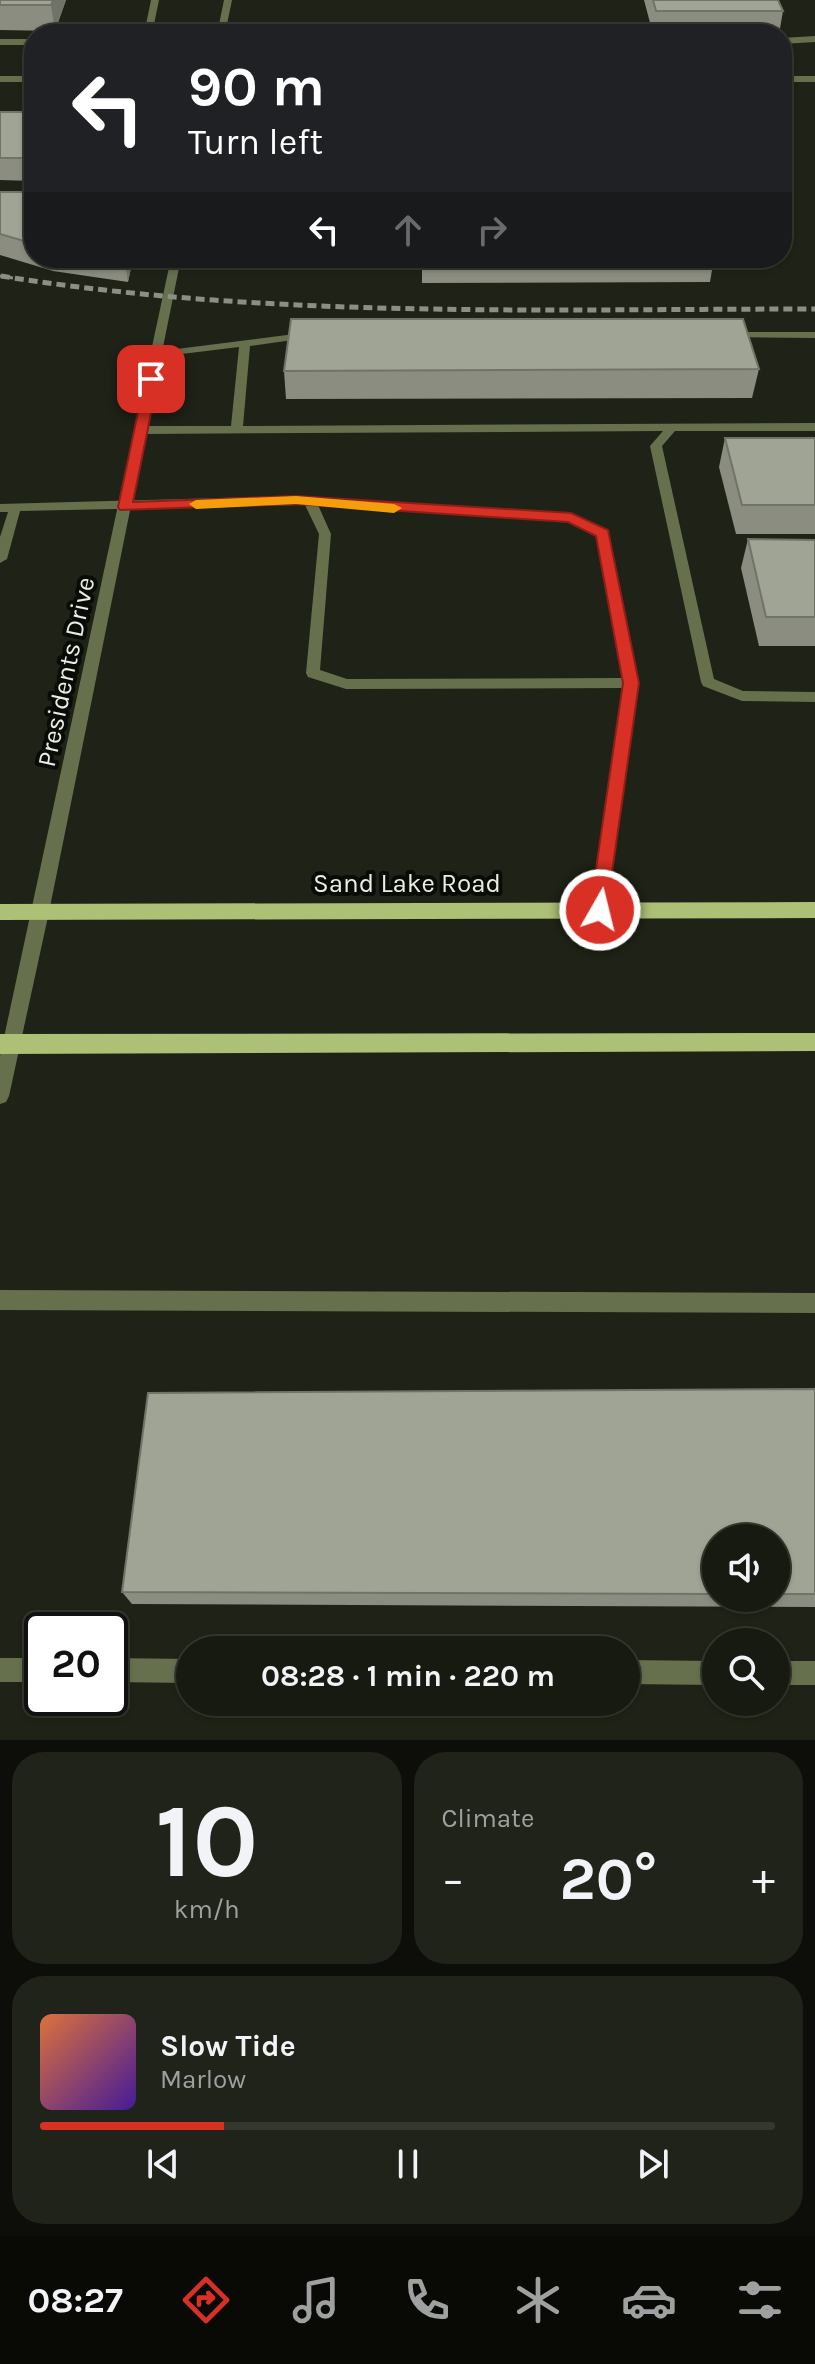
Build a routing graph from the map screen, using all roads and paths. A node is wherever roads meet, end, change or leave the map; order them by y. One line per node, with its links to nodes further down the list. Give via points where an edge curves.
1 (155, 0): 3 (street)
2 (228, 0): 4 (street)
3 (150, 24)
4 (223, 24)
5 (815, 39): 6 (street)
6 (792, 40)
7 (0, 42): 8 (street)
8 (24, 42)
9 (0, 79): 10 (street)
10 (24, 79)
11 (792, 79): 12 (street)
12 (815, 79)
13 (174, 268): 18 (street, Presidents Drive)
14 (324, 335): 17 (street)
15 (720, 335): 16 (street)
16 (815, 335)
17 (245, 343): 18 (street); 21 (street)
18 (157, 354): 22 (street, Presidents Drive)
19 (672, 427): 20 (street); 21 (street); 29 (street, via 656,446 708,682 742,696)
20 (815, 427)
21 (237, 429): 22 (street)
22 (141, 430): 24 (street, Presidents Drive)
23 (310, 501): 24 (street); 28 (street, via 571,518 603,533); 28 (street, via 325,534 313,673 346,684)
24 (125, 507): 26 (street); 33 (street, Presidents Drive)
25 (0, 508): 26 (street)
26 (15, 508): 27 (street)
27 (0, 559)
28 (631, 683): 30 (street)
29 (815, 697)
30 (600, 910): 31 (main road, Sand Lake Road); 33 (main road, Sand Lake Road)
31 (815, 910)
32 (0, 912): 33 (main road, Sand Lake Road)
33 (41, 912): 35 (street, Presidents Drive)
34 (815, 1042): 35 (main road)
35 (5, 1044): 36 (street, Presidents Drive)
36 (0, 1096)
37 (0, 1300): 38 (street)
38 (815, 1303)
39 (0, 1670): 40 (street)
40 (24, 1670)
41 (128, 1670): 42 (street)
42 (176, 1671)
43 (640, 1672): 44 (street)
44 (702, 1673)
45 (790, 1673): 46 (street)
46 (815, 1673)

